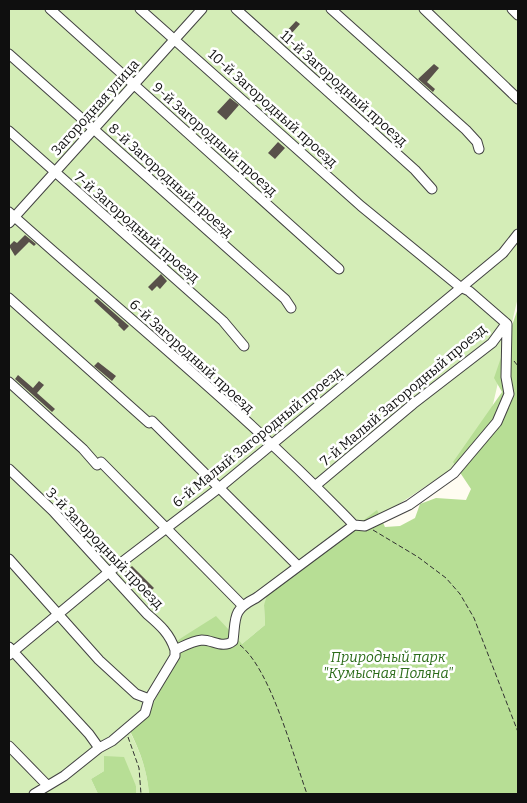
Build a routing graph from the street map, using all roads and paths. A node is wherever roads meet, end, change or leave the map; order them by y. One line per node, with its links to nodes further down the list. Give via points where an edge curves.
1 (50, 9): 11 (street, 9-й Загородный проезд)
2 (140, 9): 9 (street, 10-й Загородный проезд)
3 (202, 9): 9 (street, Загородная улица)
4 (236, 9): 17 (street, 11-й Загородный проезд)
5 (331, 9): 15 (street, via 466,130 477,142)
6 (424, 9): 12 (street)
7 (512, 9): 8 (street)
8 (518, 15)
9 (175, 39): 11 (street, Загородная улица); 21 (street, 10-й Загородный проезд, via 361,206)
10 (9, 54): 13 (street, 8-й Загородный проезд)
11 (133, 85): 13 (street, Загородная улица); 20 (street, 9-й Загородный проезд)
12 (518, 99)
13 (94, 129): 16 (street, Загородная улица); 23 (street, 8-й Загородный проезд, via 285,299)
14 (9, 131): 16 (street, 7-й Загородный проезд)
15 (479, 150)
16 (54, 172): 18 (street, Загородная улица); 25 (street, 7-й Загородный проезд, via 223,321)
17 (432, 189)
18 (11, 217): 27 (street, 6-й Загородный проезд)
19 (518, 234): 21 (street, 6-й Малый Загородный проезд, via 503,253)
20 (339, 269)
21 (460, 287): 24 (street, 10-й Загородный проезд); 27 (street, 6-й Малый Загородный проезд)
22 (9, 298): 30 (street, via 150,422)
23 (291, 308)
24 (507, 324): 29 (street, 7-й Малый Загородный проезд, via 492,343 412,404); 32 (street, via 506,377 509,394 497,422 454,473 409,505)
25 (244, 346)
26 (9, 382): 33 (street)
27 (270, 445): 29 (street, 6-й Загородный проезд); 30 (street, 6-й Малый Загородный проезд)
28 (9, 468): 36 (street, 3-й Загородный проезд, via 53,510)
29 (316, 486): 31 (street, 6-й Загородный проезд)
30 (219, 488): 33 (street, 6-й Малый Загородный проезд); 35 (street)
31 (354, 525): 32 (street); 35 (street)
32 (365, 526): 44 (path, via 418,557 446,578 460,594 474,618)
33 (166, 528): 36 (street, 6-й Малый Загородный проезд); 37 (street)
34 (9, 559): 38 (street)
35 (298, 566): 37 (street)
36 (109, 572): 38 (street, 6-й Малый Загородный проезд); 40 (street, 3-й Загородный проезд, via 163,627)
37 (242, 605): 39 (street, via 234,616)
38 (59, 614): 41 (street, 6-й Малый Загородный проезд); 42 (street, via 123,684)
39 (233, 641): 40 (street, via 219,644 204,640); 50 (path, via 242,646 262,674 276,704)
40 (176, 650): 42 (street)
41 (10, 651): 46 (street)
42 (149, 699): 43 (street, via 145,713)
43 (126, 729): 46 (street); 49 (path, via 139,768)
44 (518, 732)
45 (9, 746): 47 (street)
46 (99, 748): 47 (street, via 64,776)
47 (47, 785): 48 (street)
48 (34, 794)
49 (141, 794)
50 (307, 794)

